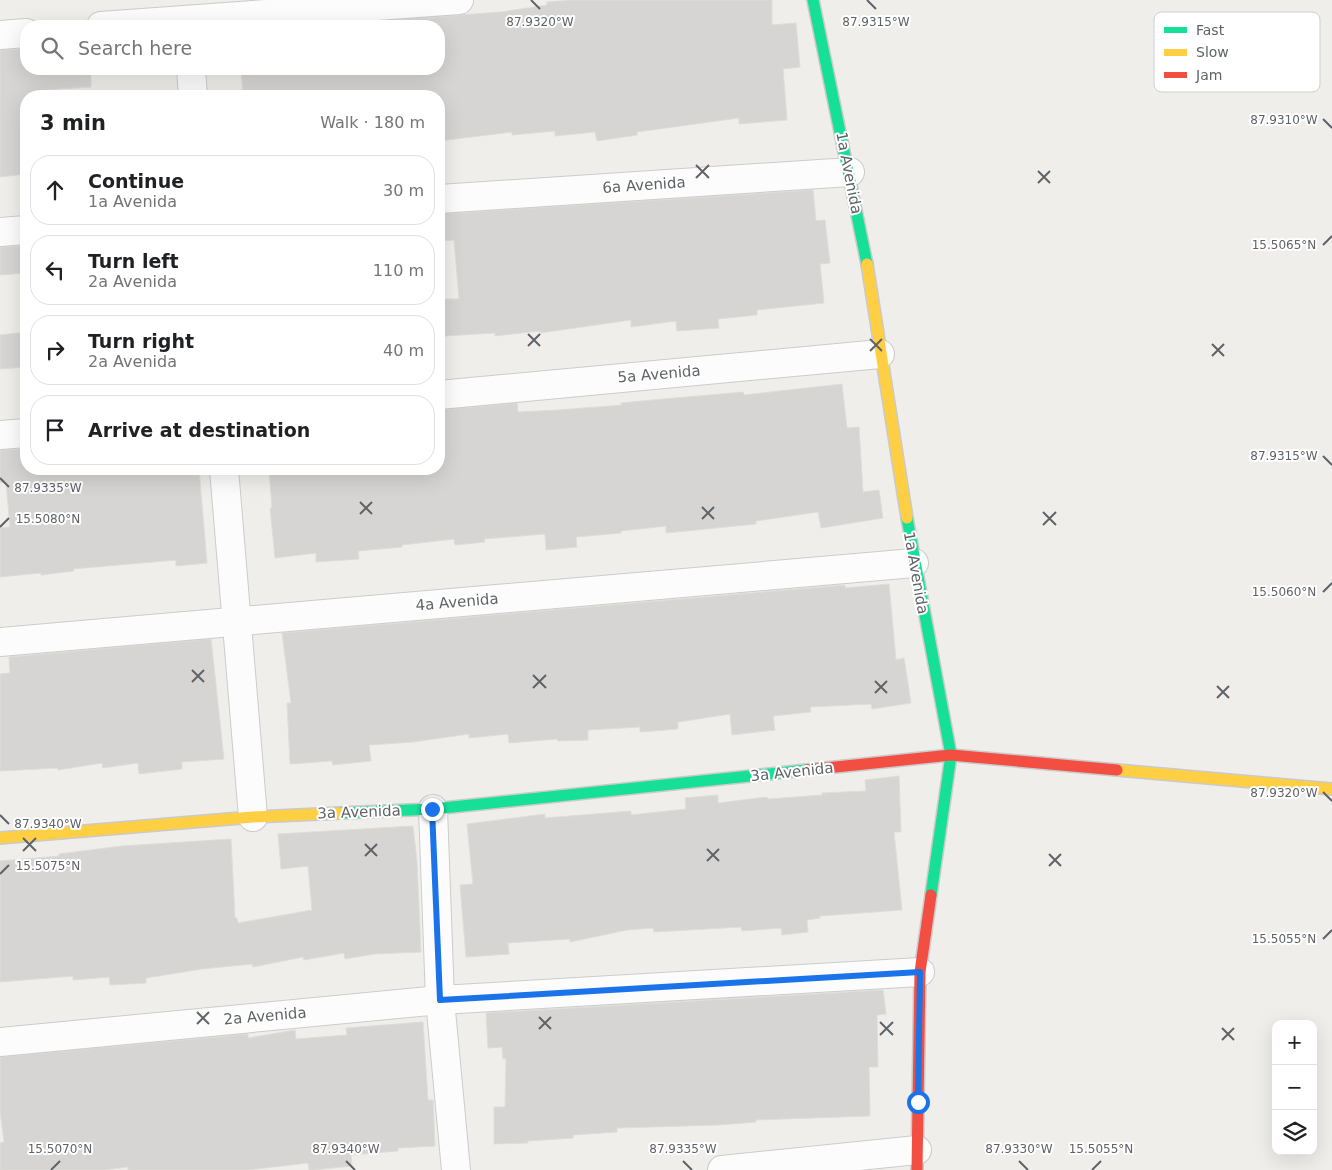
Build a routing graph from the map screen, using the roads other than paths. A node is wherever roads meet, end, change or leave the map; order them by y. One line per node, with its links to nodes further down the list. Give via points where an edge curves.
1 (459, 0): 3 (street)
2 (813, 0): 9 (street, 1a Avenida)
3 (187, 15): 4 (street)
4 (148, 20)
5 (20, 33): 6 (street)
6 (0, 35)
7 (191, 75): 8 (street)
8 (193, 90)
9 (850, 172): 10 (street, 6a Avenida); 13 (street, 1a Avenida)
10 (445, 198)
11 (20, 230): 12 (street)
12 (0, 232)
13 (880, 354): 14 (street, 5a Avenida); 18 (street, 1a Avenida)
14 (445, 394)
15 (20, 433): 16 (street)
16 (0, 435)
17 (225, 475): 19 (street)
18 (914, 562): 19 (street, 4a Avenida); 21 (street, 1a Avenida)
19 (237, 621): 20 (street, 4a Avenida); 24 (street)
20 (0, 642)
21 (951, 756): 22 (street, 3a Avenida); 23 (street, 3a Avenida); 26 (street, 1a Avenida)
22 (1332, 789)
23 (432, 809): 24 (street, 3a Avenida); 27 (street)
24 (253, 817): 25 (street, 3a Avenida)
25 (0, 838)
26 (920, 972): 27 (street, 2a Avenida); 29 (street, 1a Avenida)
27 (440, 1000): 28 (street, 2a Avenida); 31 (street)
28 (0, 1042)
29 (917, 1160): 30 (street, 1a Avenida)
30 (762, 1168): 32 (street, 1a Avenida)
31 (456, 1170)
32 (722, 1170)

